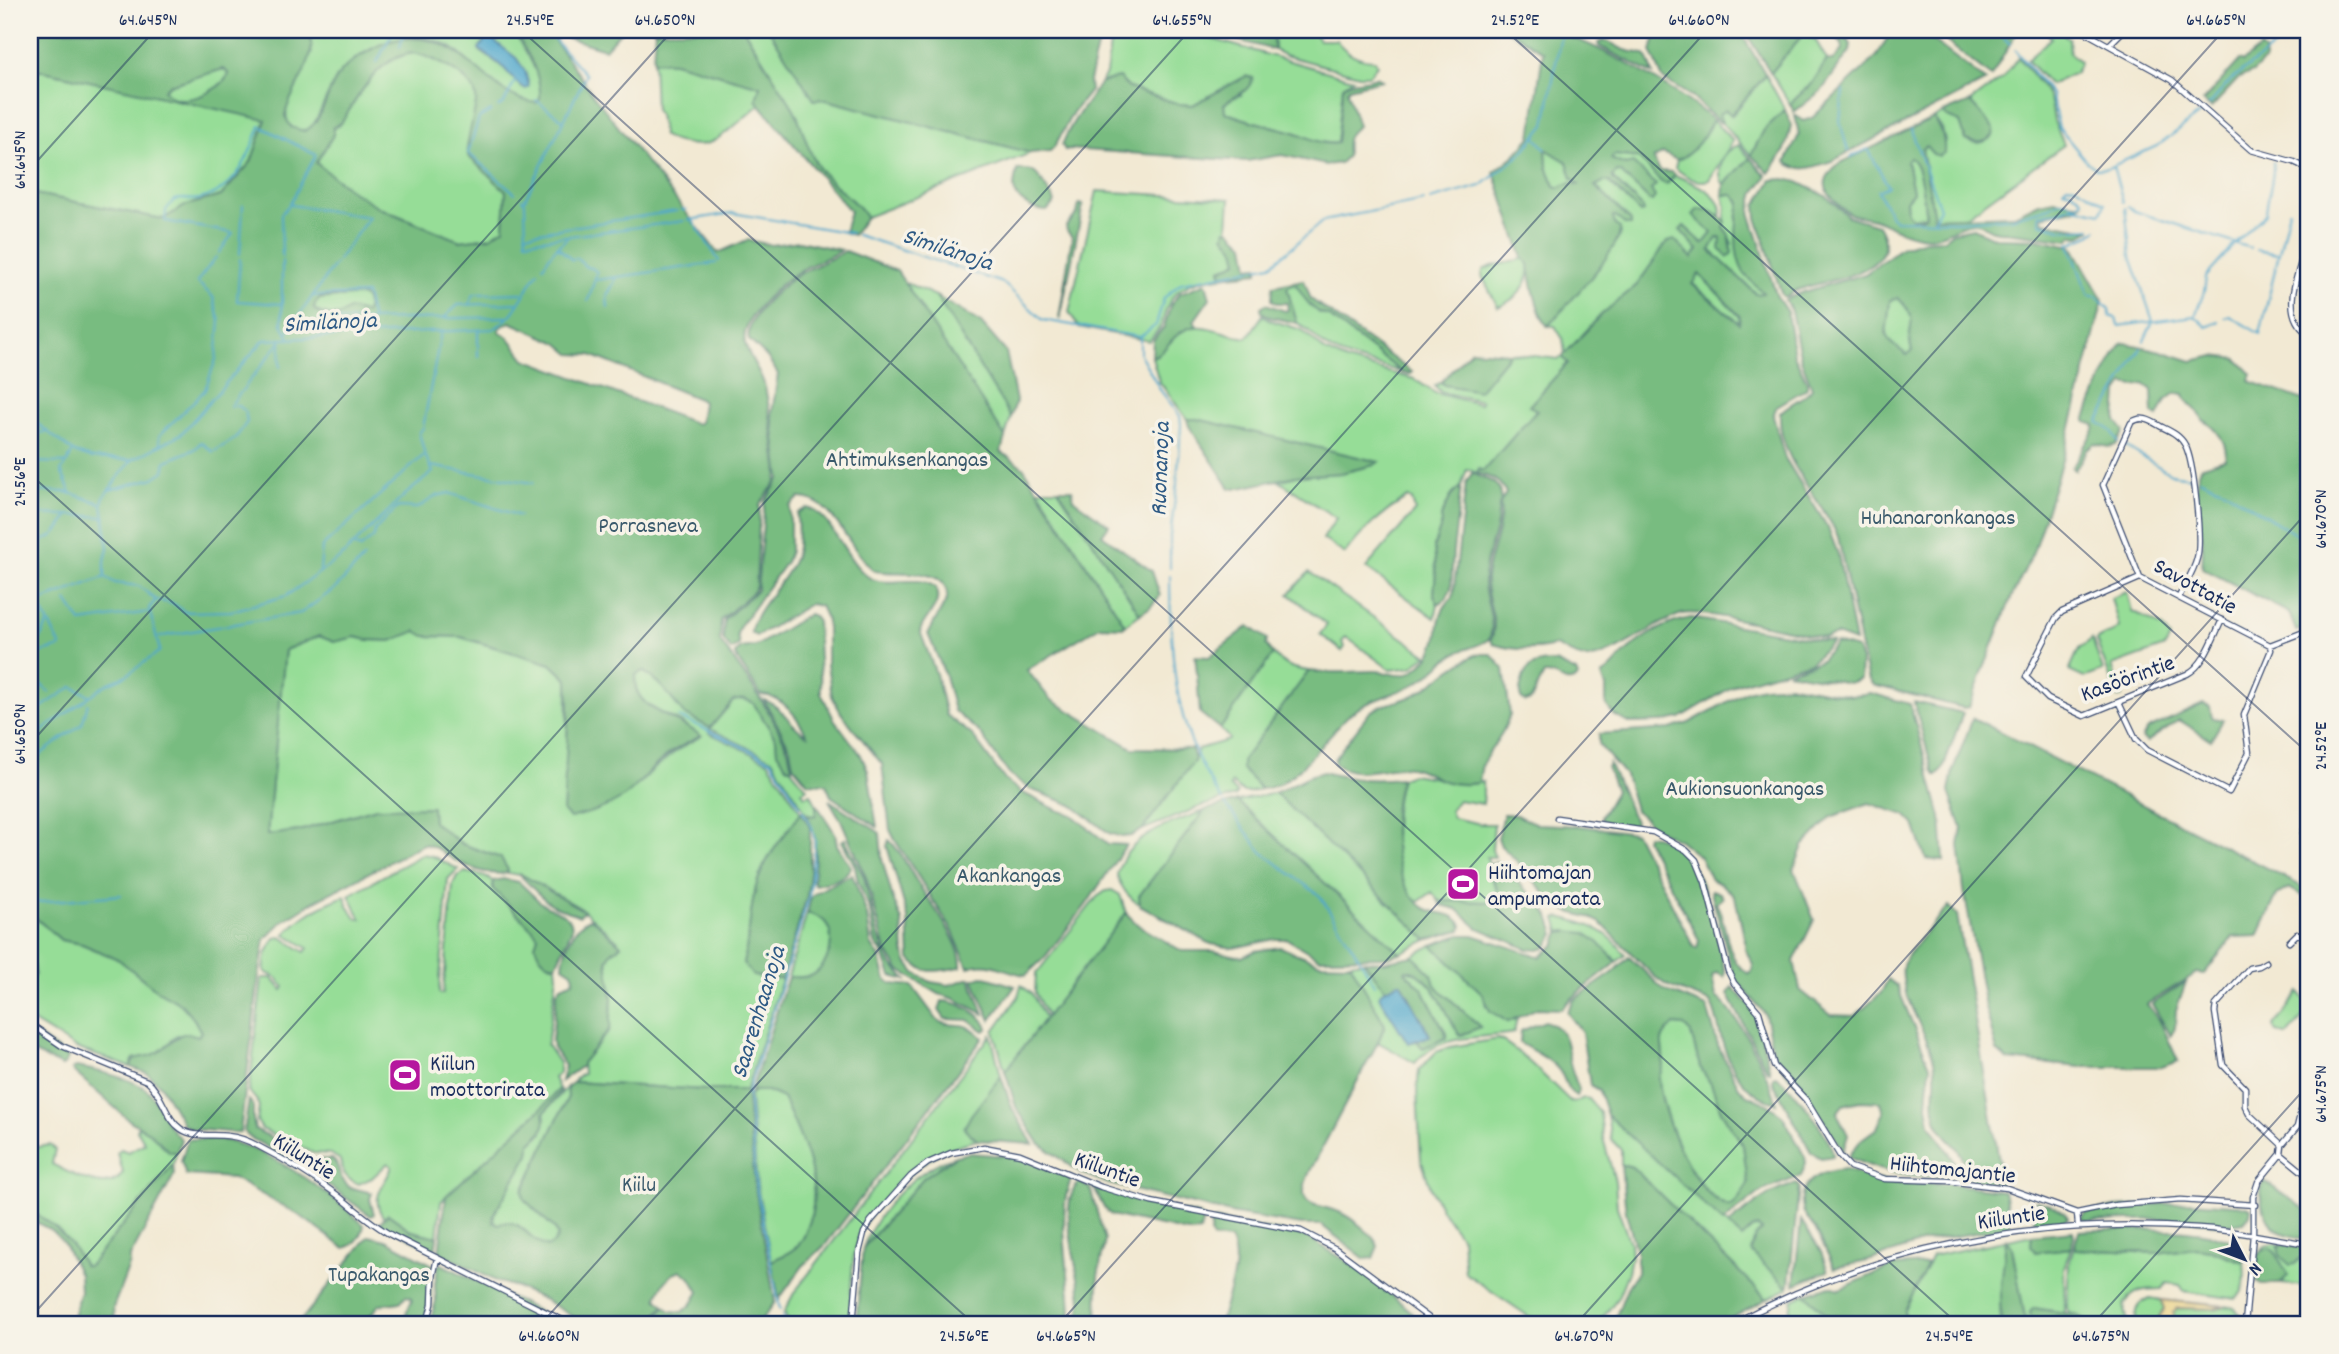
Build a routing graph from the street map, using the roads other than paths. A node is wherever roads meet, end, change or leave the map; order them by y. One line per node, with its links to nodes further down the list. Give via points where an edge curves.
1 (2081, 30): 3 (street)
2 (2124, 30): 3 (street)
3 (2109, 46): 4 (street, via 2172,80 2251,150)
4 (2309, 169)
5 (2309, 238): 6 (street, via 2292,305 2296,322)
6 (2309, 334)
7 (2140, 578): 8 (street, Savottatie); 8 (street, Savottatie, via 2102,485 2131,423 2144,418 2174,433 2191,459 2198,552); 12 (street, Kasöörintie, via 2062,612 2026,677 2048,699 2084,716)
8 (2179, 597): 9 (street, Savottatie)
9 (2222, 620): 11 (street, Savottatie); 12 (street, Kasöörintie, via 2192,672)
10 (2309, 630): 11 (street)
11 (2270, 645): 12 (street, via 2244,715 2249,753 2230,792 2147,750 2136,739)
12 (2119, 703)
13 (2309, 815): 15 (street, via 2304,833)
14 (1557, 818): 25 (street, Hiihtomajantie, via 1653,832 1692,855 1705,882 1728,971 1759,1012 1771,1061 1806,1100 1850,1167 1885,1179 2007,1188)
15 (2309, 842)
16 (2309, 938): 17 (street, via 2297,934)
17 (2289, 942)
18 (2266, 961): 21 (street, via 2249,968 2216,1004 2215,1012 2223,1065 2245,1088 2249,1114)
19 (30, 1024): 29 (street, Kiiluntie, via 62,1046 148,1082 181,1129 257,1145 307,1173 366,1220)
20 (2309, 1095): 21 (street, via 2297,1127)
21 (2282, 1145): 22 (street)
22 (2281, 1154): 23 (street); 24 (street, via 2258,1182)
23 (2309, 1177)
24 (2255, 1205): 25 (street, via 2181,1200); 27 (street)
25 (2077, 1213): 26 (street)
26 (2078, 1226): 27 (street, Kiiluntie, via 2189,1227); 34 (street, Kiiluntie, via 1970,1239 1900,1255 1812,1286)
27 (2253, 1235): 28 (street, Kiiluntie); 35 (street)
28 (2309, 1244)
29 (437, 1258): 30 (street); 31 (street, Kiiluntie)
30 (427, 1324)
31 (570, 1324)
32 (853, 1324): 33 (street, Kiiluntie, via 859,1253 871,1221 928,1163 984,1147 1020,1154 1151,1202 1301,1231 1336,1250)
33 (1437, 1324)
34 (1732, 1324)
35 (2245, 1324)

